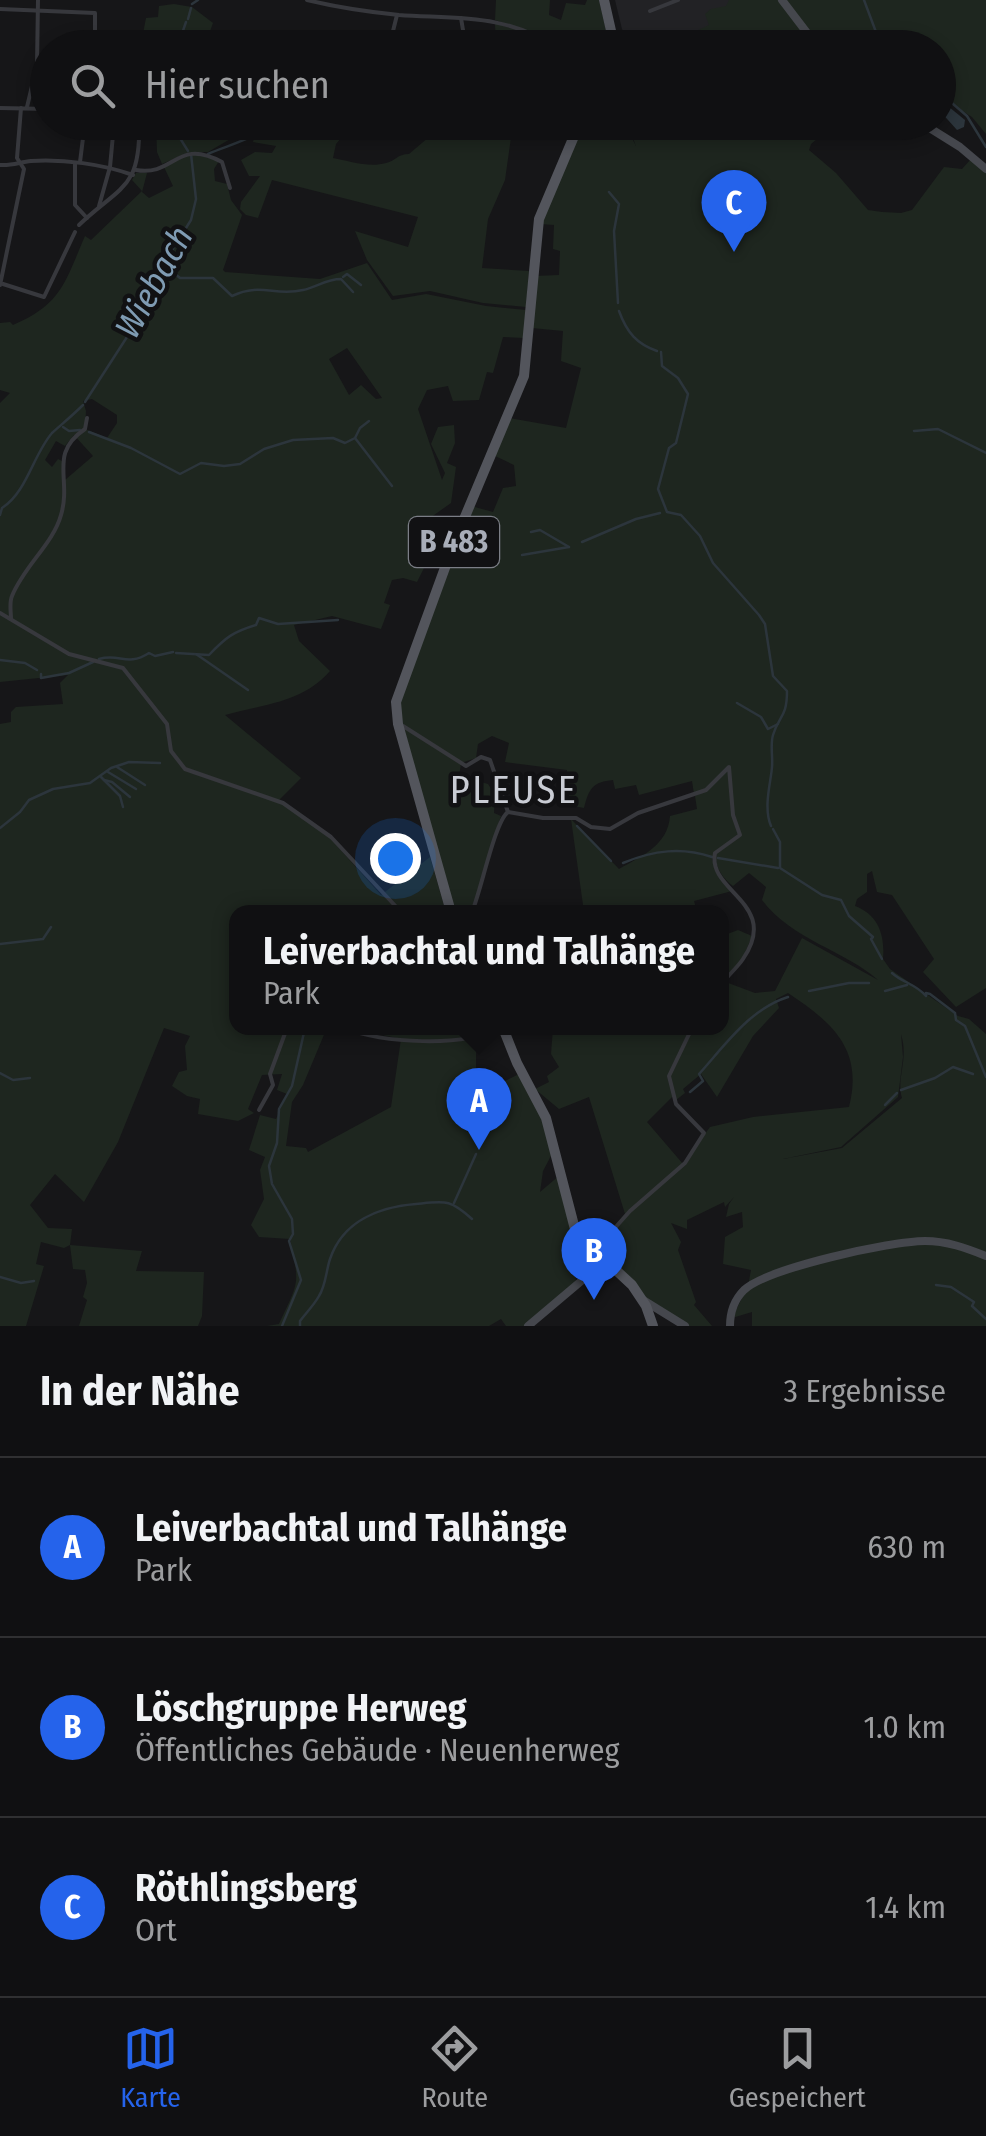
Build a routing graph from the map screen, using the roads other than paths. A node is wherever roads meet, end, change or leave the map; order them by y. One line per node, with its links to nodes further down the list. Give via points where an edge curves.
1 (38, 0): 9 (street)
2 (307, 0): 8 (street)
3 (362, 0): 8 (street)
4 (604, 0): 18 (main road)
5 (678, 0): 10 (street)
6 (782, 0): 19 (street)
7 (0, 9): 9 (street)
8 (361, 9): 11 (street)
9 (38, 10): 13 (street); 14 (street, via 96,14)
10 (650, 11)
11 (397, 15): 12 (street); 15 (street)
12 (460, 17): 16 (street); 17 (street)
13 (37, 30)
14 (96, 30)
15 (394, 30)
16 (463, 30)
17 (519, 30)
18 (611, 30)
19 (805, 30)
20 (30, 90): 22 (street)
21 (0, 108): 22 (street)
22 (24, 108): 23 (street); 29 (street)
23 (30, 108)
24 (81, 140): 30 (street)
25 (113, 140): 32 (street)
26 (138, 140): 34 (street)
27 (572, 140): 44 (main road, B 483, via 536,229 524,376 421,629 397,698)
28 (950, 140): 33 (street)
29 (21, 164): 30 (street); 31 (street); 40 (street)
30 (77, 164): 32 (street); 37 (street, via 75,204)
31 (0, 165)
32 (110, 167): 34 (street); 36 (street)
33 (986, 169)
34 (134, 172): 35 (street, via 153,171 191,152 222,162); 36 (street)
35 (230, 188)
36 (99, 206): 37 (street)
37 (88, 218): 38 (street)
38 (79, 226)
39 (75, 232): 40 (street, via 44,297)
40 (0, 285)
41 (86, 418): 43 (street, via 64,452 60,518 12,596)
42 (0, 613): 43 (street)
43 (11, 619): 46 (street, via 69,654 122,668 168,724 171,751 185,769 283,802 334,840)
44 (398, 724): 45 (street, via 466,766 481,757 490,760); 47 (main road, B 483)
45 (508, 812): 48 (street, via 498,822); 49 (street, via 576,818 610,829 708,789 730,767 740,835 717,851 714,863 752,914 754,928 744,958)
46 (394, 905)
47 (448, 905)
48 (474, 905)
49 (729, 975)
50 (284, 1035): 55 (street, via 270,1074 273,1085)
51 (378, 1035): 52 (street, via 426,1040)
52 (485, 1035)
53 (504, 1035): 56 (main road, via 546,1118 574,1228)
54 (688, 1035): 56 (street, via 669,1076 676,1104 704,1132 685,1163)
55 (259, 1110)
56 (594, 1252): 58 (main road)
57 (986, 1256): 63 (street, via 924,1241 818,1261 747,1288 734,1304)
58 (605, 1261): 59 (main road); 60 (street)
59 (643, 1300): 61 (main road); 62 (street)
60 (528, 1326)
61 (653, 1326)
62 (685, 1326)
63 (730, 1326)

